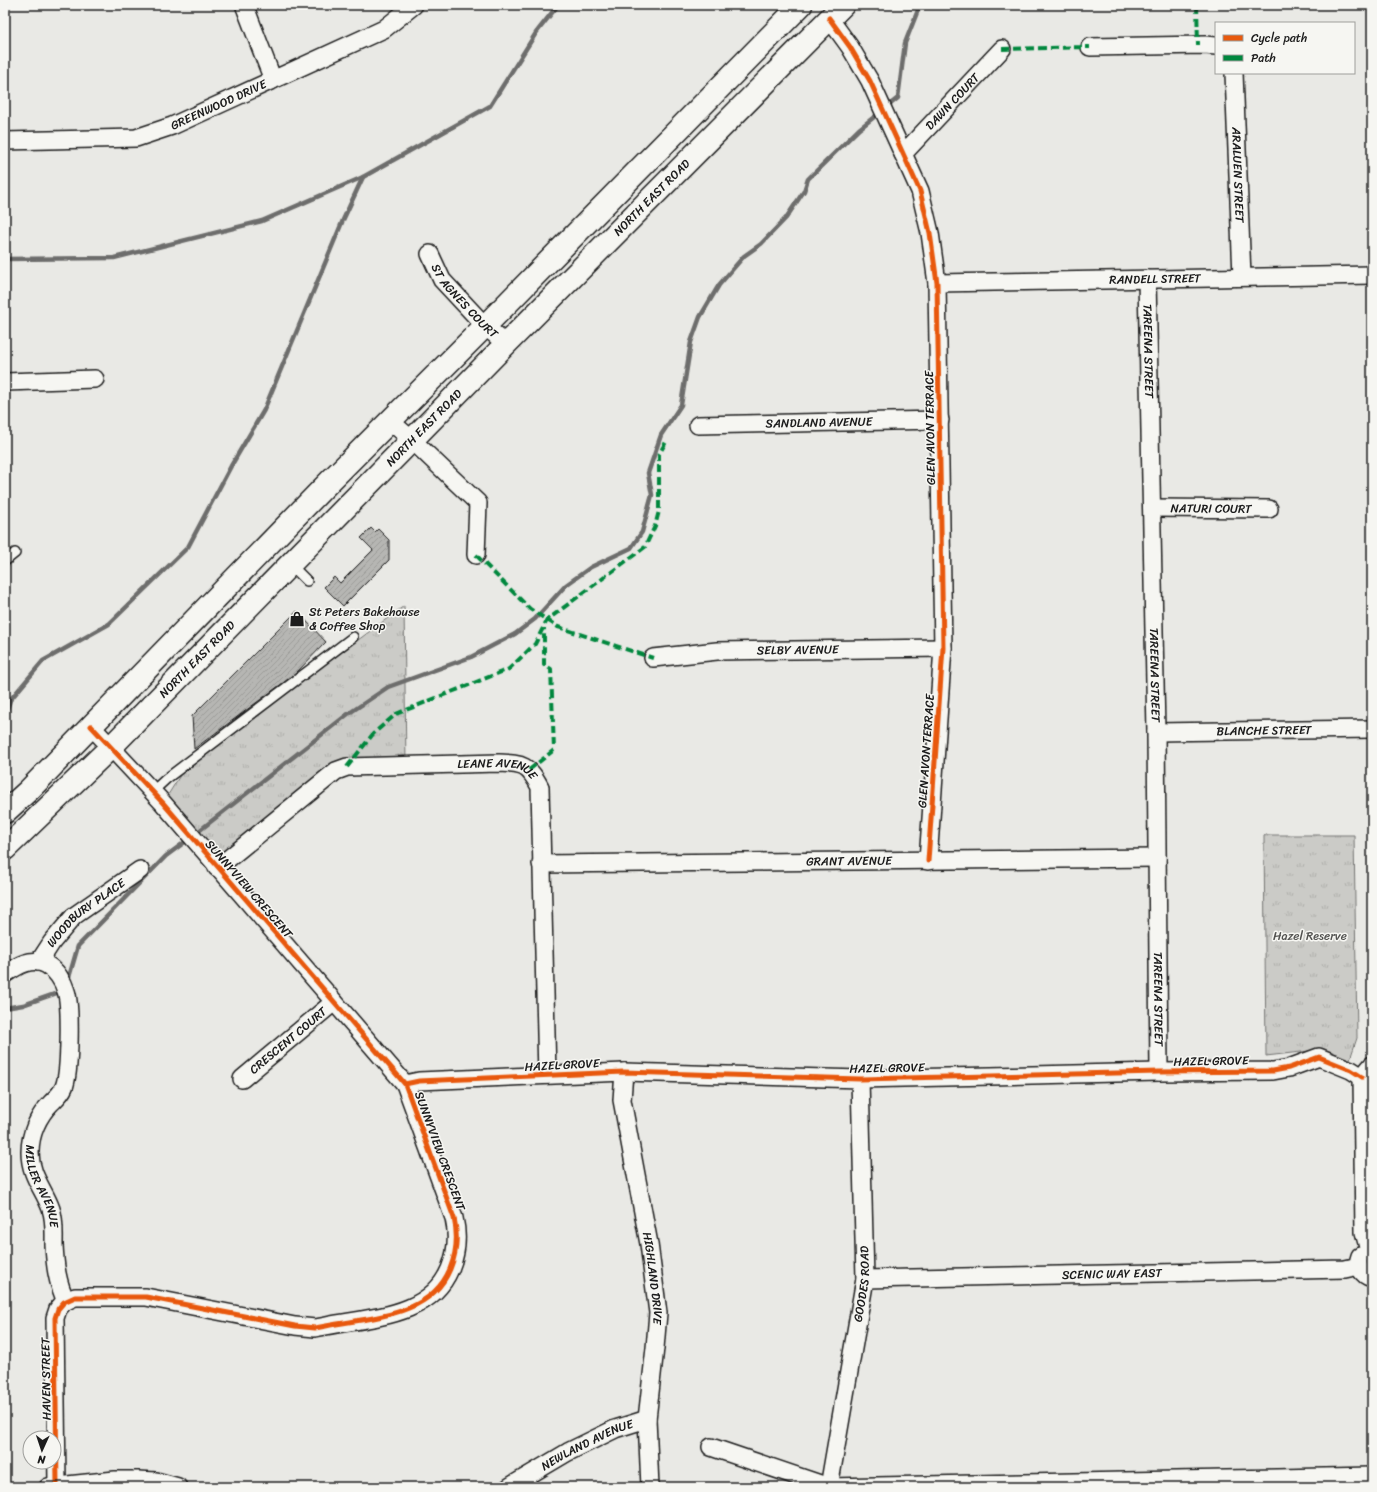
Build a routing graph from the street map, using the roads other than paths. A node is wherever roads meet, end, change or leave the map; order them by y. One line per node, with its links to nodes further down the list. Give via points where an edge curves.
1 (414, 5): 10 (street, GREENWOOD DRIVE, via 384,29)
2 (800, 5): 5 (main road)
3 (245, 7): 10 (street)
4 (833, 10): 5 (main road); 12 (street, GLEN AVON TERRACE, via 850,47 870,81); 19 (main road, NORTH EAST ROAD)
5 (770, 35): 18 (main road)
6 (1215, 46): 7 (street)
7 (1090, 48)
8 (1002, 49): 12 (street, DAWN COURT)
9 (1234, 74): 15 (street, ARALUEN STREET)
10 (273, 80): 11 (street, GREENWOOD DRIVE, via 172,126 136,138)
11 (5, 141)
12 (903, 154): 17 (street, GLEN AVON TERRACE, via 920,192 930,233)
13 (430, 254): 18 (street, ST AGNES COURT, via 442,280)
14 (1372, 275): 15 (street, RANDELL STREET)
15 (1242, 277): 16 (street, RANDELL STREET)
16 (1147, 279): 17 (street, RANDELL STREET); 26 (street, TAREENA STREET)
17 (937, 283): 22 (street, GLEN AVON TERRACE)
18 (485, 326): 19 (street, ST AGNES COURT); 23 (main road)
19 (506, 344): 25 (main road, NORTH EAST ROAD)
20 (95, 380): 21 (street)
21 (5, 382)
22 (940, 420): 24 (street, SANDLAND AVENUE); 34 (street, GLEN AVON TERRACE)
23 (390, 421): 25 (street); 36 (main road)
24 (698, 425)
25 (412, 440): 29 (street, via 478,503); 31 (main road, NORTH EAST ROAD)
26 (1152, 508): 27 (street, NATURI COURT); 38 (street, TAREENA STREET)
27 (1269, 509)
28 (16, 553): 30 (lane)
29 (476, 555)
30 (5, 561)
31 (290, 564): 32 (lane); 39 (main road, NORTH EAST ROAD)
32 (307, 581)
33 (353, 637): 40 (lane)
34 (943, 648): 35 (street, SELBY AVENUE, via 717,651); 44 (street, GLEN AVON TERRACE)
35 (653, 658)
36 (91, 726): 39 (street, SUNNYVIEW CRESCENT); 41 (main road)
37 (1372, 728): 38 (street, BLANCHE STREET)
38 (1156, 732): 43 (street, TAREENA STREET)
39 (111, 747): 40 (street, SUNNYVIEW CRESCENT); 42 (main road, NORTH EAST ROAD)
40 (152, 792): 46 (street, SUNNYVIEW CRESCENT)
41 (5, 812)
42 (5, 850)
43 (1157, 858): 44 (street, GRANT AVENUE); 53 (street, TAREENA STREET)
44 (928, 861): 45 (street, GRANT AVENUE)
45 (541, 864): 46 (street, LEANE AVENUE, via 540,787 529,770 518,764 499,763 347,767 336,771); 54 (street, LEANE AVENUE)
46 (217, 868): 50 (street, SUNNYVIEW CRESCENT)
47 (140, 870): 48 (street, WOODBURY PLACE, via 74,916)
48 (39, 962): 49 (street, via 30,961); 62 (street, MILLER AVENUE, via 49,966 65,986 68,1001 67,1079 63,1090 44,1111 36,1126 30,1154 33,1172 53,1213 57,1275)
49 (5, 974)
50 (334, 1002): 55 (street, CRESCENT COURT); 57 (street, SUNNYVIEW CRESCENT)
51 (1367, 1071): 53 (street, HAZEL GROVE, via 1351,1070 1319,1057 1273,1071); 58 (street, via 1364,1232)
52 (624, 1072): 54 (street, HAZEL GROVE); 56 (street, HAZEL GROVE); 63 (street, HIGHLAND DRIVE, via 622,1100 649,1244 658,1313)
53 (1159, 1072): 56 (street, HAZEL GROVE)
54 (547, 1075): 57 (street, HAZEL GROVE, via 419,1081)
55 (242, 1079)
56 (860, 1079): 61 (street, GOODES ROAD)
57 (405, 1084): 62 (street, SUNNYVIEW CRESCENT, via 454,1218 457,1233 449,1272 437,1289 421,1303 388,1315 315,1328 280,1324 150,1297 80,1297)
58 (1370, 1247): 59 (street, via 1362,1252)
59 (1359, 1266): 60 (street, via 1364,1274); 61 (street, SCENIC WAY EAST, via 1345,1269)
60 (1372, 1278)
61 (865, 1279): 70 (street, GOODES ROAD)
62 (66, 1301): 66 (street, HAVEN STREET, via 58,1309 55,1318)
63 (647, 1419): 68 (street, NEWLAND AVENUE, via 615,1429 568,1452); 69 (street, HIGHLAND DRIVE)
64 (711, 1447): 70 (street)
65 (1372, 1476): 70 (street)
66 (53, 1486): 67 (street, via 138,1480)
67 (178, 1487)
68 (509, 1487)
69 (650, 1487)
70 (829, 1487)

